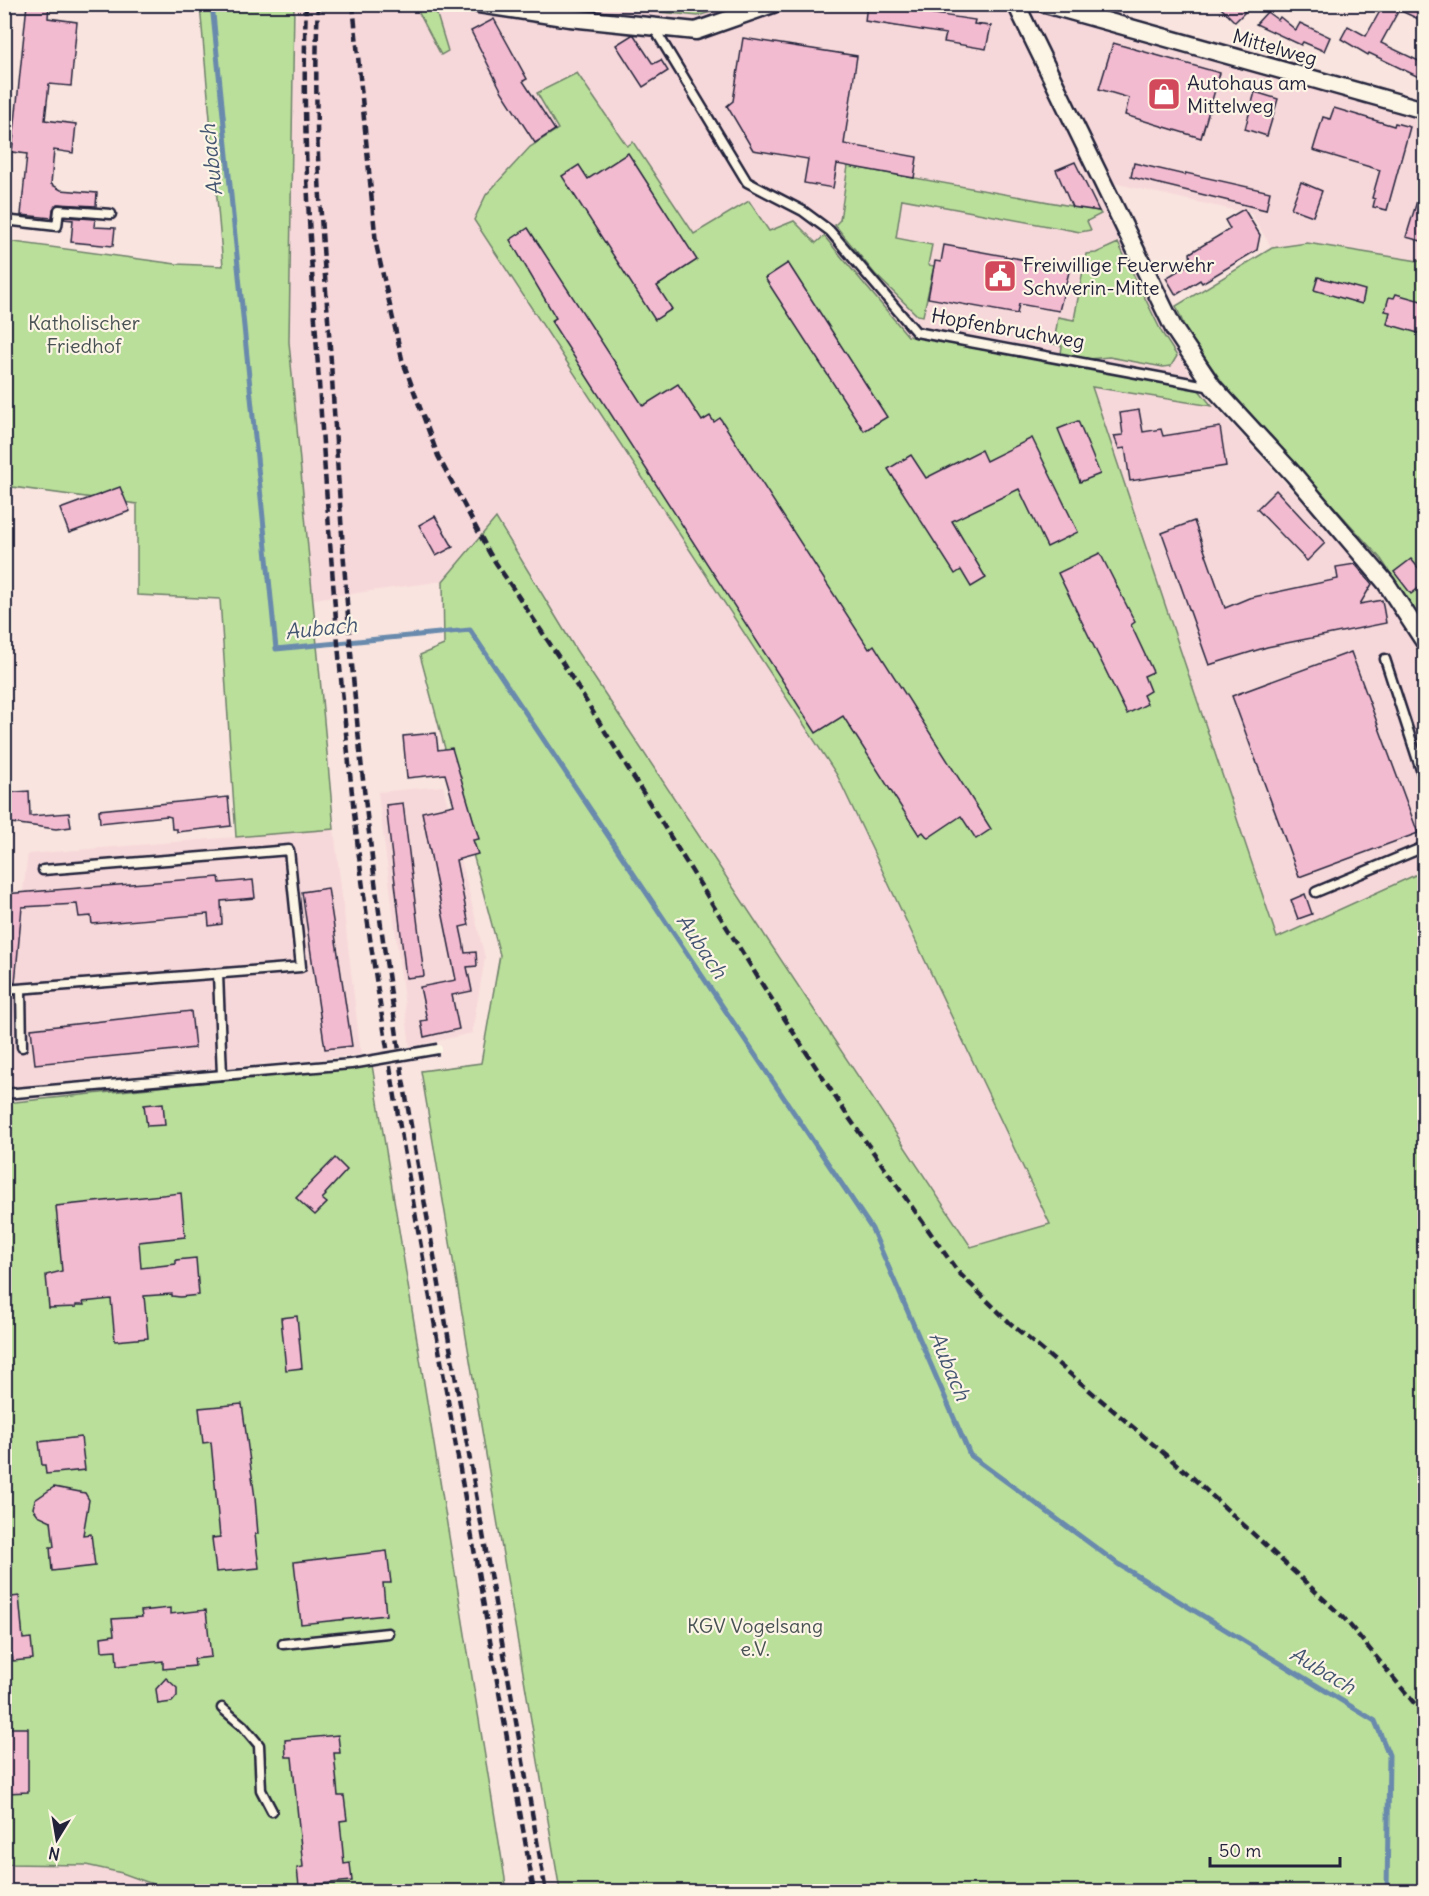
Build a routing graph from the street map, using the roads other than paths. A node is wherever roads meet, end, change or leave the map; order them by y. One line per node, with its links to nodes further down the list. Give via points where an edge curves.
1 (479, 4): 5 (street)
2 (773, 4): 5 (street, via 696,31)
3 (1016, 4): 9 (street, via 1174,329)
4 (1045, 4): 6 (street, Mittelweg)
5 (654, 28): 9 (lane, Hopfenbruchweg, via 747,182 803,211 830,231 916,332)
6 (1425, 110)
7 (111, 214): 8 (lane, via 58,210 57,226)
8 (4, 220)
9 (1213, 387): 10 (street, via 1386,584)
10 (1425, 641)
11 (1385, 659): 12 (lane)
12 (1425, 779)
13 (1425, 847): 15 (lane)
14 (43, 870): 16 (lane, via 289,850 302,967)
15 (1316, 892)
16 (218, 974): 18 (lane); 21 (lane)
17 (4, 990): 18 (lane)
18 (21, 990): 19 (lane)
19 (22, 1047)
20 (438, 1049): 21 (lane, bridge, via 351,1064)
21 (222, 1075): 22 (lane)
22 (4, 1094)
23 (388, 1633): 24 (lane)
24 (283, 1644)
25 (222, 1708): 26 (lane, via 259,1745 261,1790)
26 (272, 1811)

